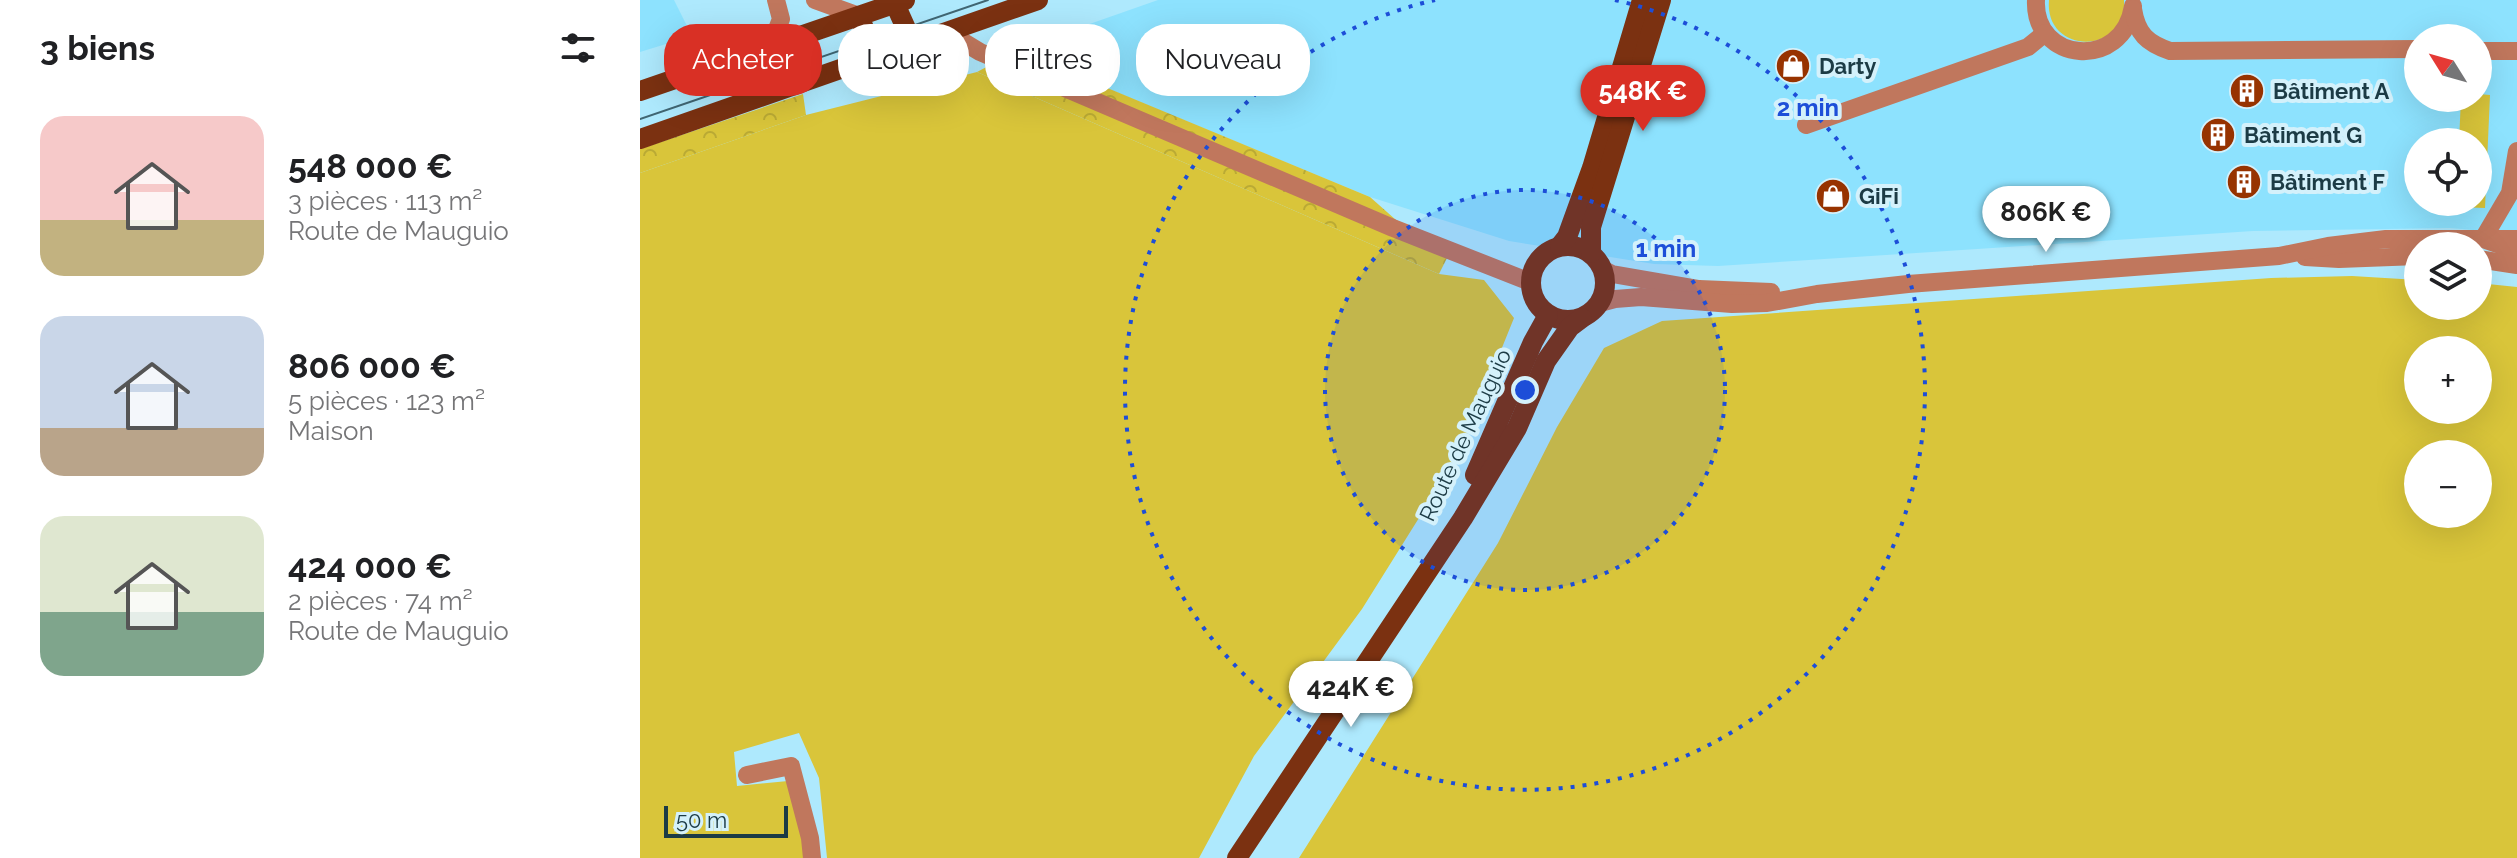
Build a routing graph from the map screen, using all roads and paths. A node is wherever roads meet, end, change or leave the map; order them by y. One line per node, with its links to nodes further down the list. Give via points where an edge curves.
1 (776, 0): 9 (street)
2 (815, 0): 8 (street)
3 (1038, 0): 12 (main road)
4 (2036, 0): 14 (street)
5 (894, 1): 8 (main road); 11 (main road)
6 (1653, 3): 28 (main road); 34 (main road, via 1591,227)
7 (2133, 5): 14 (street, via 2119,37 2095,51 2067,49); 16 (street, via 2139,32 2170,51)
8 (859, 16): 10 (main road); 13 (main road)
9 (779, 24)
10 (862, 24)
11 (904, 24)
12 (969, 24)
13 (822, 29)
14 (2045, 33): 22 (street, via 2028,47)
15 (969, 45): 37 (street)
16 (2404, 49)
17 (2492, 51): 18 (street)
18 (2517, 51)
19 (838, 71): 23 (main road)
20 (664, 83): 21 (main road)
21 (640, 91)
22 (1806, 125)
23 (640, 139)
24 (2517, 162): 25 (street, via 2510,193)
25 (2488, 232)
26 (2404, 240): 31 (street)
27 (2492, 245): 29 (street)
28 (1560, 246): 34 (main road, via 1571,246); 37 (main road, via 1539,259)
29 (2514, 246)
30 (2404, 254): 32 (street)
31 (2279, 256): 32 (street); 38 (street)
32 (2395, 256): 33 (street)
33 (2404, 256)
34 (1596, 261): 38 (street, via 1612,274 1699,289); 39 (main road, via 1605,280)
35 (2492, 261): 36 (street)
36 (2517, 265)
37 (1530, 282): 40 (main road, via 1535,301)
38 (1817, 294): 39 (street, via 1767,303 1653,297)
39 (1600, 303): 41 (main road)
40 (1548, 315): 41 (main road); 42 (main road, Route de Mauguio)
41 (1582, 318): 42 (main road, Route de Mauguio, via 1546,361 1517,428)
42 (1425, 575): 45 (main road, Route de Mauguio)
43 (747, 775): 44 (street, via 791,766)
44 (812, 858)
45 (1237, 858)

